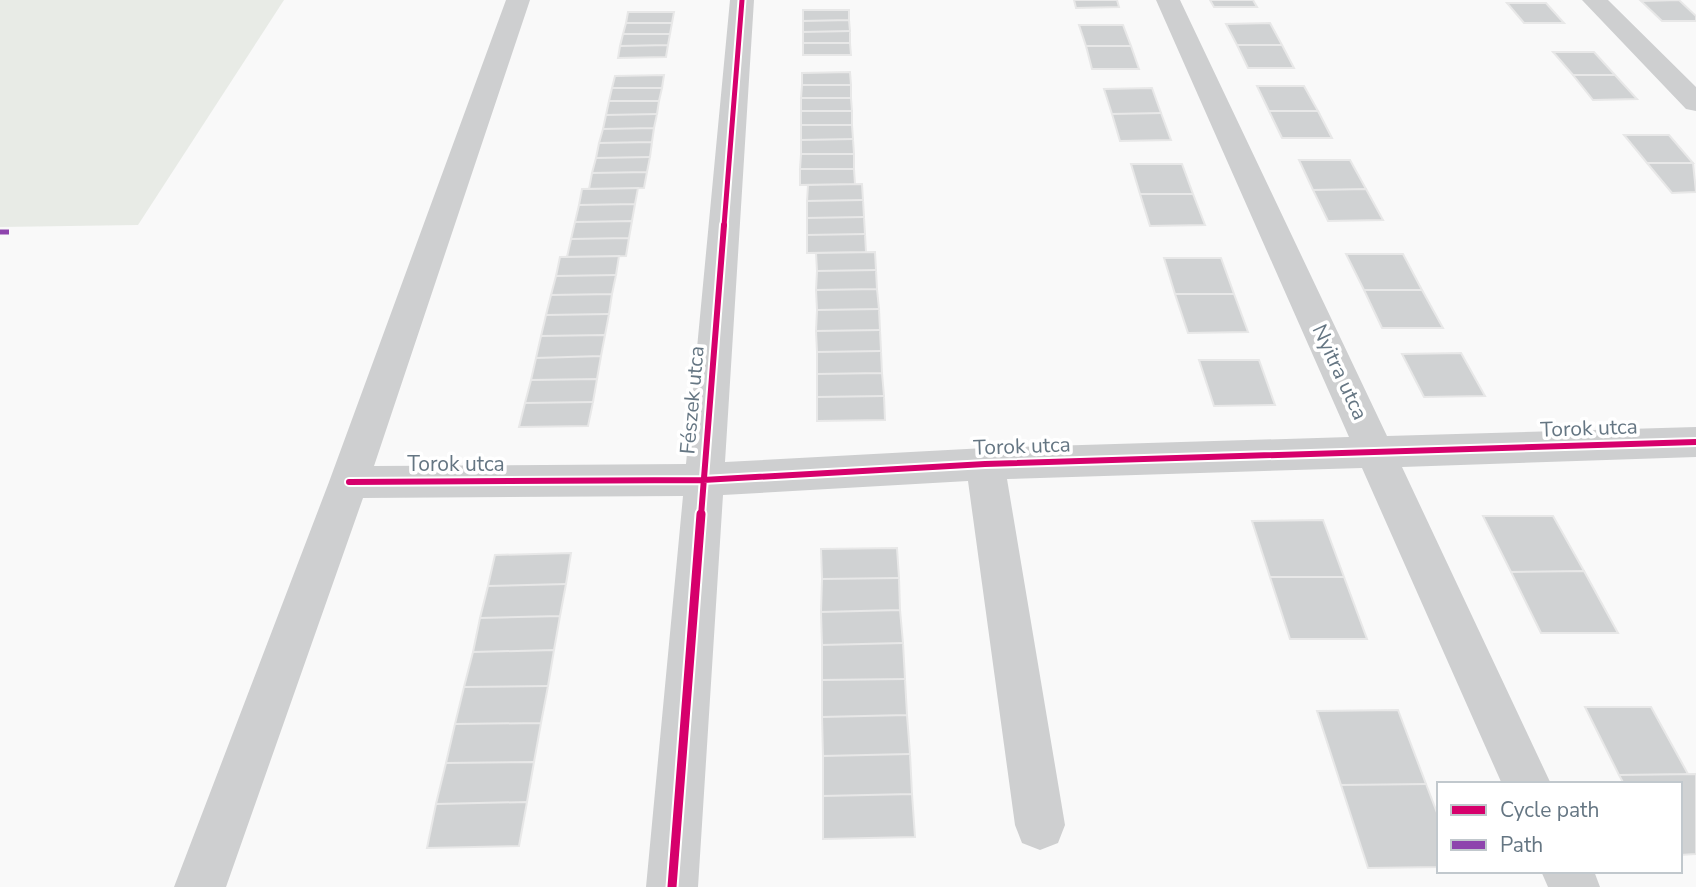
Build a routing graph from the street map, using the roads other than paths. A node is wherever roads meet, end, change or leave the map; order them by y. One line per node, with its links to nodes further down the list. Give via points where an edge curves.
1 (518, 0): 10 (street)
2 (742, 0): 9 (street, Fészek utca)
3 (1168, 0): 7 (street, Nyitra utca)
4 (1594, 0): 5 (street)
5 (1696, 103)
6 (1696, 442): 7 (street, Torok utca)
7 (1376, 452): 8 (street, Torok utca); 11 (street, Nyitra utca)
8 (985, 464): 9 (street, Torok utca); 12 (street)
9 (703, 480): 10 (street, Torok utca); 14 (street, Fészek utca)
10 (349, 482): 13 (street)
11 (1526, 782)
12 (1040, 825)
13 (200, 887)
14 (672, 887)

